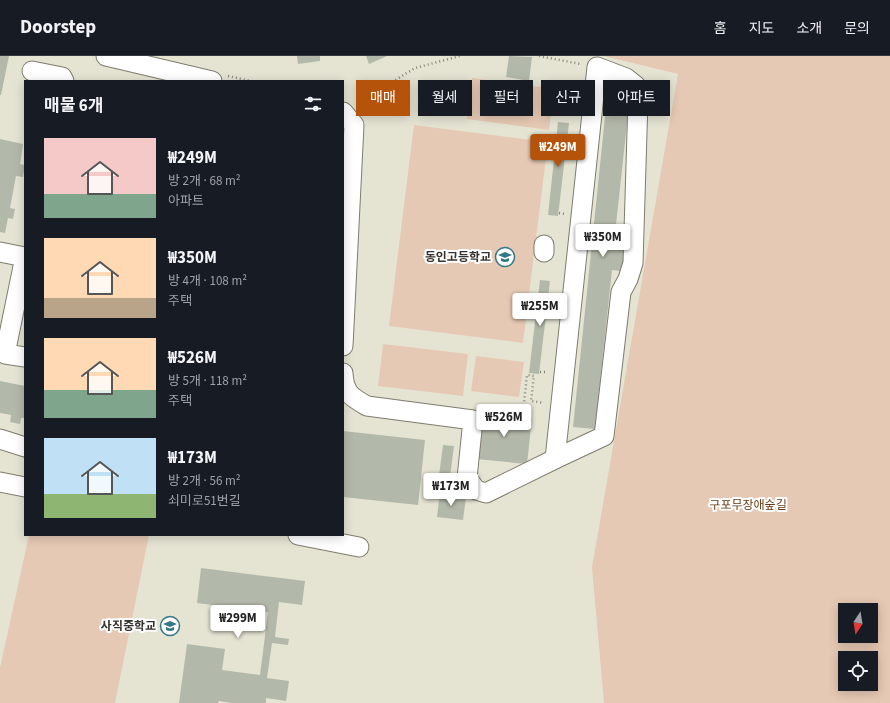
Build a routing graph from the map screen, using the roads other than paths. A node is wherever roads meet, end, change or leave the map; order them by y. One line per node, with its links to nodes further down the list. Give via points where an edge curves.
1 (106, 56): 4 (street)
2 (32, 71): 3 (street, via 62,77)
3 (64, 80)
4 (208, 80)
5 (351, 107): 10 (street, via 354,125)
6 (0, 252): 7 (street)
7 (24, 257)
8 (24, 267): 9 (street)
9 (21, 297): 11 (street, via 5,354)
10 (344, 326)
11 (24, 357)
12 (344, 386): 15 (street, via 354,399 367,406 473,420 467,478 476,490 486,493)
13 (0, 440): 14 (street)
14 (24, 447)
15 (555, 459): 15 (street, via 604,436 621,292 633,263 638,100 636,86 626,78 597,67)
16 (0, 482): 17 (street)
17 (24, 487)
18 (303, 536): 19 (street)
19 (359, 547)

